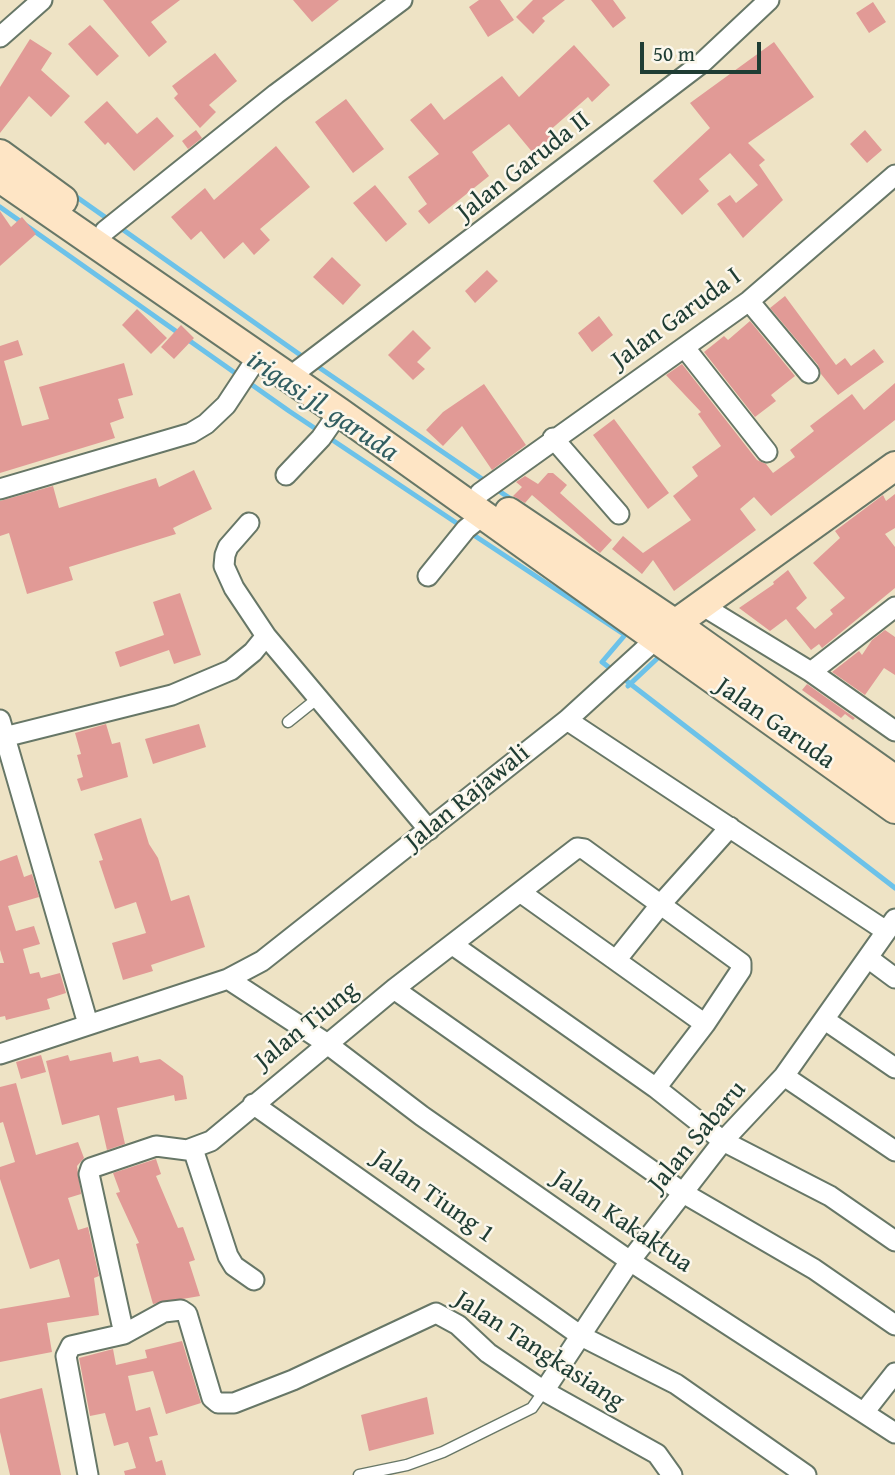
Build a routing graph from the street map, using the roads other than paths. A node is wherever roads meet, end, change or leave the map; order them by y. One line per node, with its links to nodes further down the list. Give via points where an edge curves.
1 (42, 0): 4 (street)
2 (402, 0): 7 (street)
3 (769, 0): 10 (street, Jalan Garuda II, via 692,71)
4 (0, 37)
5 (7, 171): 7 (main road); 12 (main road)
6 (895, 175): 8 (street, Jalan Garuda I)
7 (105, 231): 10 (main road)
8 (749, 301): 9 (street, Jalan Garuda I); 11 (street)
9 (685, 348): 14 (street, Jalan Garuda I); 15 (street)
10 (295, 372): 12 (main road); 13 (main road); 20 (main road)
11 (809, 373)
12 (247, 374): 18 (street, via 215,416 191,433)
13 (329, 427): 17 (street); 20 (main road)
14 (553, 438): 19 (street); 20 (street, Jalan Garuda I)
15 (767, 452)
16 (895, 466): 23 (main road, Jalan Rajawali)
17 (286, 475)
18 (0, 489)
19 (619, 514)
20 (472, 519): 22 (street, Jalan Garuda I); 25 (main road)
21 (249, 523): 26 (street, via 228,547 224,566)
22 (428, 576)
23 (702, 606): 25 (main road, Jalan Rajawali); 27 (street)
24 (892, 615): 27 (street)
25 (665, 631): 29 (street, Jalan Rajawali); 33 (main road, Jalan Garuda); 34 (main road, Jalan Garuda)
26 (266, 636): 28 (street); 32 (street, via 231,670 172,695)
27 (811, 671): 31 (street)
28 (318, 698): 30 (lane); 36 (street)
29 (567, 720): 35 (street); 36 (street, Jalan Rajawali)
30 (288, 722)
31 (895, 731)
32 (2, 732): 47 (street)
33 (895, 780)
34 (895, 809)
35 (730, 827): 38 (street); 39 (street)
36 (429, 830): 44 (street, Jalan Rajawali, via 285,945)
37 (520, 892): 38 (street, Jalan Tiung, via 571,850 584,849); 40 (street, Jalan Tiung); 42 (street)
38 (661, 904): 42 (street); 48 (street, via 741,963 741,970)
39 (891, 925): 41 (street, Jalan Sabaru)
40 (453, 945): 45 (street, Jalan Tiung); 53 (street)
41 (868, 958): 43 (street); 46 (street, Jalan Sabaru)
42 (617, 959): 48 (street)
43 (895, 978)
44 (229, 979): 47 (street, Jalan Rajawali); 49 (street, Jalan Kakaktua)
45 (394, 989): 49 (street, Jalan Tiung); 58 (street)
46 (824, 1020): 51 (street); 52 (street, Jalan Sabaru)
47 (88, 1024): 50 (street, Jalan Rajawali)
48 (705, 1024): 53 (street)
49 (326, 1043): 54 (street, Jalan Tiung); 60 (street, Jalan Kakaktua)
50 (0, 1054)
51 (895, 1068)
52 (784, 1076): 55 (street, Jalan Sabaru); 57 (street)
53 (656, 1088): 55 (street)
54 (253, 1104): 56 (street, Jalan Tiung, via 211,1141); 64 (street, Jalan Tiung 1)
55 (723, 1141): 58 (street, Jalan Sabaru); 59 (street, via 830,1196)
56 (193, 1149): 61 (street, via 228,1256); 63 (street, via 159,1145 89,1170)
57 (895, 1151)
58 (685, 1194): 60 (street, Jalan Sabaru); 62 (street, via 814,1269)
59 (895, 1241)
60 (630, 1261): 64 (street, Jalan Sabaru); 67 (street, Jalan Kakaktua)
61 (254, 1280)
62 (895, 1325)
63 (124, 1334): 66 (street, Jalan Tangkasiang, via 164,1312 181,1310 187,1314 212,1398 218,1403 234,1403 436,1313); 69 (street, via 71,1346 66,1356)
64 (581, 1336): 66 (street, Jalan Sabaru); 72 (street, Jalan Tiung 1, via 676,1384)
65 (895, 1373): 67 (street)
66 (544, 1391): 70 (lane, via 532,1408 443,1452); 71 (street, Jalan Tangkasiang, via 657,1454)
67 (866, 1411): 68 (street, Jalan Kakaktua)
68 (895, 1433)
69 (88, 1475)
70 (359, 1475)
71 (672, 1475)
72 (806, 1475)

